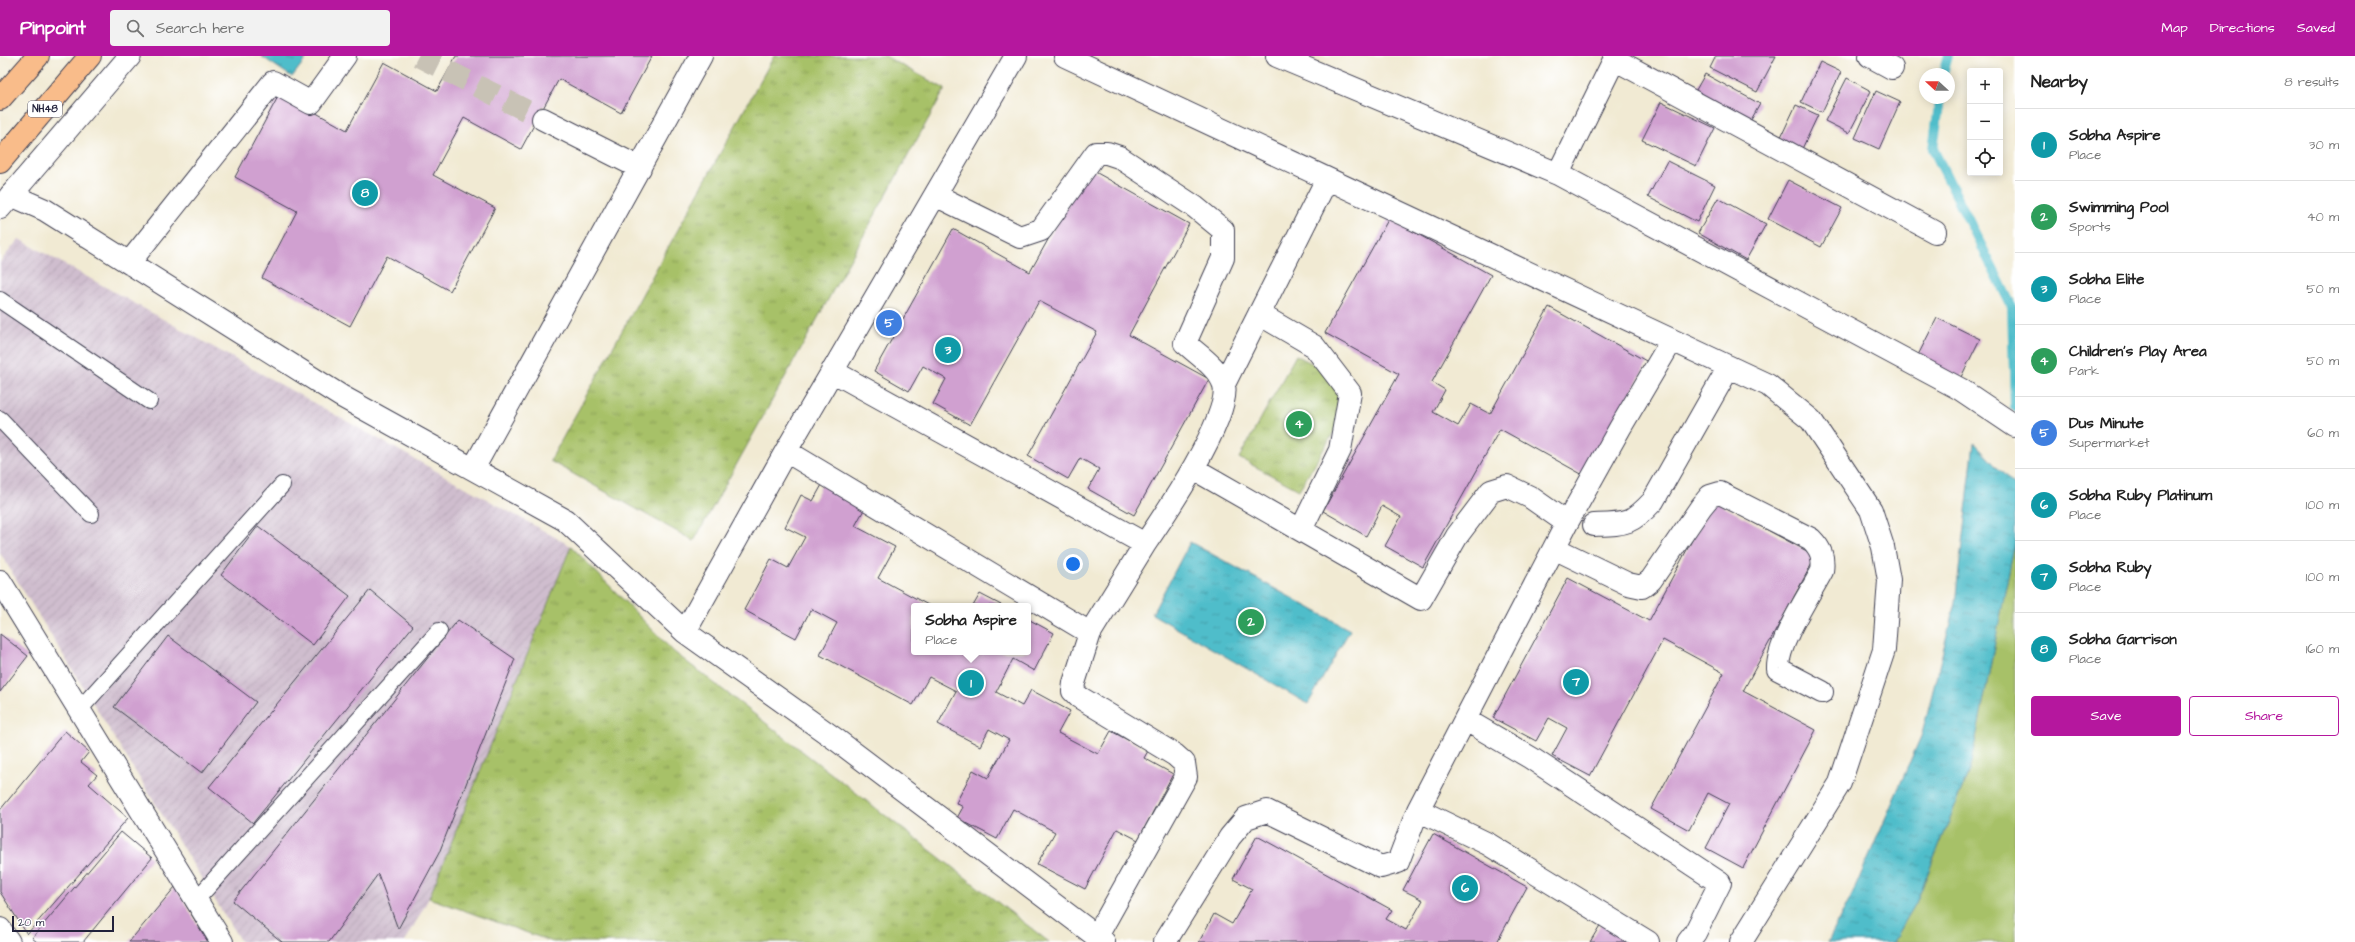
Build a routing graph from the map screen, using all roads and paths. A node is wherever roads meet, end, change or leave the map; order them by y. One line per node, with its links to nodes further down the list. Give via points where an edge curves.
1 (38, 56): 12 (highway)
2 (90, 56): 14 (highway, NH48)
3 (130, 56): 19 (street)
4 (345, 56): 21 (street, via 311,103 273,82)
5 (701, 56): 15 (street)
6 (1016, 56): 18 (street)
7 (1065, 56): 17 (street)
8 (1277, 56): 16 (street)
9 (1870, 56): 11 (street)
10 (1615, 58): 16 (street); 20 (street)
11 (1892, 68)
12 (0, 99)
13 (543, 119): 15 (street)
14 (0, 162)
15 (640, 168): 32 (street)
16 (1558, 174): 30 (street, via 1960,390)
17 (1327, 178): 23 (street); 24 (street)
18 (935, 195): 26 (street); 27 (street, via 1020,237 1031,235 1041,230 1096,153 1119,157 1195,207 1223,230 1223,258 1185,343 1216,371)
19 (5, 201): 21 (street, via 45,210)
20 (1935, 232)
21 (129, 263): 32 (street, via 341,396)
22 (0, 300): 28 (lane)
23 (1259, 314): 27 (street); 38 (street, via 1314,346 1350,394 1340,450)
24 (1672, 340): 25 (street); 36 (street)
25 (1729, 366): 37 (street, via 1653,501 1638,517 1622,525); 57 (street, via 1768,385 1811,420 1871,510 1883,547 1889,580 1884,650 1840,783)
26 (832, 371): 31 (street); 39 (street)
27 (1224, 384): 33 (street, via 1225,398)
28 (149, 401)
29 (0, 419): 35 (lane)
30 (2015, 426)
31 (786, 451): 43 (street); 44 (street)
32 (473, 469): 43 (street, via 565,520)
33 (1194, 469): 38 (street); 39 (street)
34 (282, 485): 46 (lane)
35 (91, 514)
36 (1567, 523): 38 (street, via 1530,497 1507,486 1491,491 1457,536 1421,599); 40 (street)
37 (1594, 525)
38 (1301, 530)
39 (1145, 544): 44 (street)
40 (1554, 548): 45 (street, via 1628,584 1642,587 1651,580 1700,507 1710,496 1720,493 1812,538 1820,548 1824,560 1822,572 1782,646 1778,669); 47 (street)
41 (0, 581): 46 (street)
42 (439, 631): 49 (lane)
43 (685, 632): 51 (street, via 838,741)
44 (1090, 633): 51 (street, via 1073,691 1175,756 1184,763 1186,777)
45 (1822, 692)
46 (79, 710): 49 (street)
47 (1466, 720): 48 (street); 56 (street, via 1531,758 1720,882)
48 (1418, 810): 54 (street, via 1398,862 1381,867 1266,811 1246,818 1230,837); 55 (street, via 1488,844)
49 (196, 900): 53 (street)
50 (0, 929): 52 (street)
51 (1100, 940)
52 (9, 942)
53 (222, 942)
54 (1165, 942)
55 (1648, 942)
56 (1688, 942)
57 (1741, 942)

